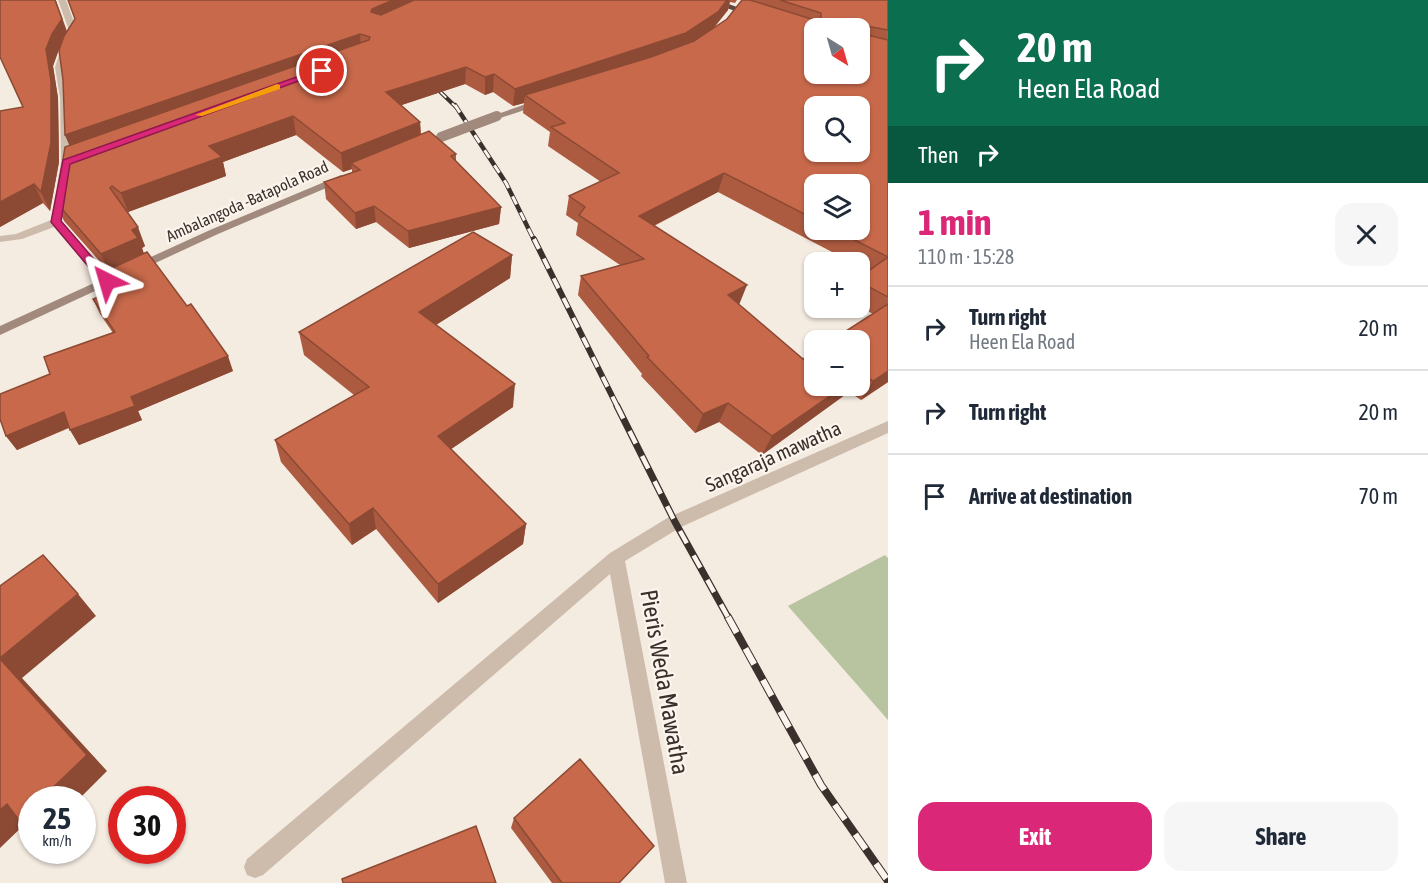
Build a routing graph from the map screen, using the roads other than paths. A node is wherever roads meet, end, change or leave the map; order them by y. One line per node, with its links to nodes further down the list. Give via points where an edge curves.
1 (62, 0): 9 (street, via 75,36 59,68)
2 (708, 0): 4 (highway)
3 (743, 0): 4 (street)
4 (733, 13): 5 (highway)
5 (770, 20)
6 (553, 97): 7 (main road, bridge)
7 (436, 139)
8 (77, 158): 9 (street)
9 (66, 162): 11 (street)
10 (349, 174): 13 (main road, Ambalangoda -Batapola Road)
11 (56, 222): 12 (street, via 18,237); 13 (street)
12 (0, 239)
13 (107, 281): 14 (main road, Ambalangoda -Batapola Road)
14 (0, 331)
15 (888, 427): 16 (street, Sangaraja mawatha, via 675,522)
16 (616, 558): 17 (street); 18 (street, Pieris Weda Mawatha)
17 (255, 867)
18 (676, 883)

